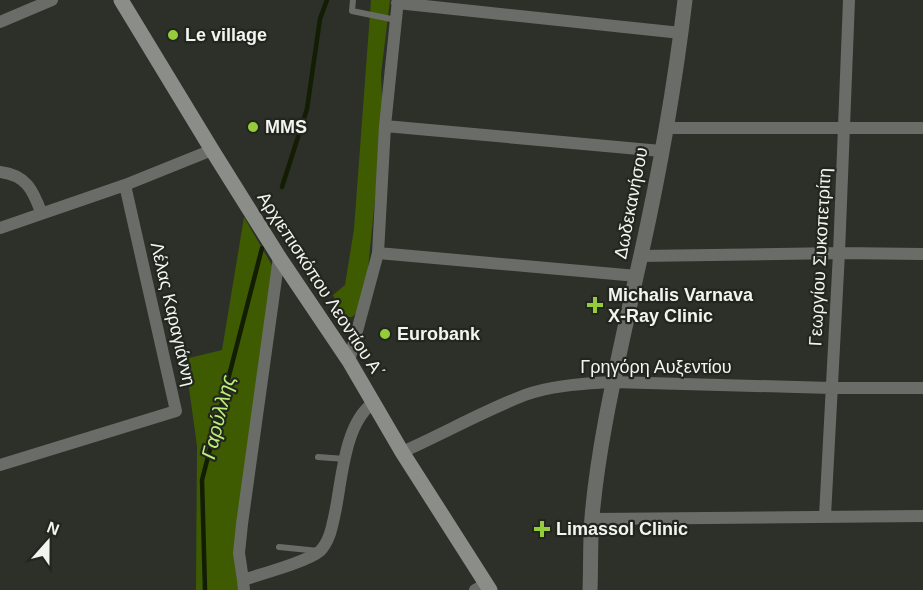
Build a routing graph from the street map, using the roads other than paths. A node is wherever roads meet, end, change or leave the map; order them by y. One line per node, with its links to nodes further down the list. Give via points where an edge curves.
1 (52, 0): 8 (street)
2 (121, 0): 14 (main road, Αρχιεπισκόπου Λεοντίου Α΄)
3 (353, 0): 7 (lane, via 352,11)
4 (685, 0): 9 (street, Δωδεκανήσου)
5 (849, 0): 12 (street, Γεωργίου Συκοπετρίτη)
6 (398, 2): 7 (street); 9 (street)
7 (396, 20): 10 (street)
8 (0, 22)
9 (681, 33): 11 (street, Δωδεκανήσου)
10 (385, 126): 15 (street); 20 (street)
11 (666, 128): 12 (street); 15 (street, Δωδεκανήσου)
12 (843, 128): 13 (street); 21 (street, Γεωργίου Συκοπετρίτη)
13 (923, 128)
14 (212, 150): 17 (street); 24 (main road, Αρχιεπισκόπου Λεοντίου Α΄)
15 (661, 151): 23 (street, Δωδεκανήσου)
16 (0, 172): 18 (street, via 26,181)
17 (125, 185): 18 (street); 34 (street, Λέλας Καραγιάννη, via 176,411)
18 (41, 212): 19 (street)
19 (0, 228)
20 (378, 253): 25 (street); 26 (street)
21 (839, 253): 22 (street); 23 (street); 28 (street, Γεωργίου Συκοπετρίτη)
22 (923, 254)
23 (641, 256): 25 (street, Δωδεκανήσου)
24 (279, 257): 26 (main road, Αρχιεπισκόπου Λεοντίου Α΄); 40 (street, via 242,524 239,553)
25 (637, 276): 27 (street, Δωδεκανήσου)
26 (349, 361): 30 (main road, Αρχιεπισκόπου Λεοντίου Α΄)
27 (612, 382): 28 (street, Γρηγόρη Αυξεντίου); 31 (street, Γρηγόρη Αυξεντίου, via 577,384 526,395); 37 (street, Δωδεκανήσου)
28 (831, 388): 29 (street, Γρηγόρη Αυξεντίου); 35 (street, Γεωργίου Συκοπετρίτη)
29 (923, 388)
30 (373, 403): 31 (main road, Αρχιεπισκόπου Λεοντίου Α΄); 33 (street, via 363,410)
31 (402, 452): 41 (main road, Αρχιεπισκόπου Λεοντίου Α΄)
32 (318, 457): 33 (lane)
33 (346, 459): 39 (street, via 331,535)
34 (0, 465)
35 (825, 516): 36 (street); 37 (street)
36 (923, 516)
37 (592, 519): 42 (street, Δωδεκανήσου)
38 (279, 547): 39 (lane)
39 (319, 551): 40 (street)
40 (243, 585)
41 (484, 588)
42 (590, 590)

